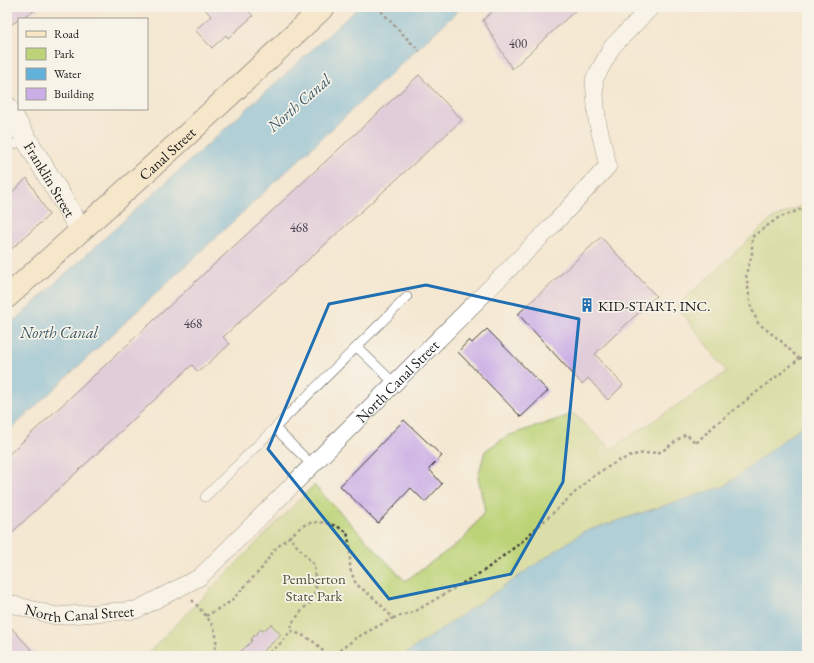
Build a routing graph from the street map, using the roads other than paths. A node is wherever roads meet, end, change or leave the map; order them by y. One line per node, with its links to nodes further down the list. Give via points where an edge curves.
1 (324, 7): 6 (main road, Canal Street)
2 (651, 7): 10 (street, North Canal Street, via 612,47 594,80 597,120 608,166)
3 (7, 106): 4 (street, Franklin Street)
4 (26, 138): 5 (lane); 6 (street, Franklin Street)
5 (7, 148)
6 (81, 230): 7 (main road, Canal Street)
7 (7, 297)
8 (406, 297): 9 (lane)
9 (357, 347): 10 (lane); 11 (lane)
10 (394, 383): 12 (street, North Canal Street)
11 (275, 428): 12 (lane); 13 (lane)
12 (312, 465): 14 (street, North Canal Street, via 200,577 136,610 56,616)
13 (205, 497)
14 (7, 603)

